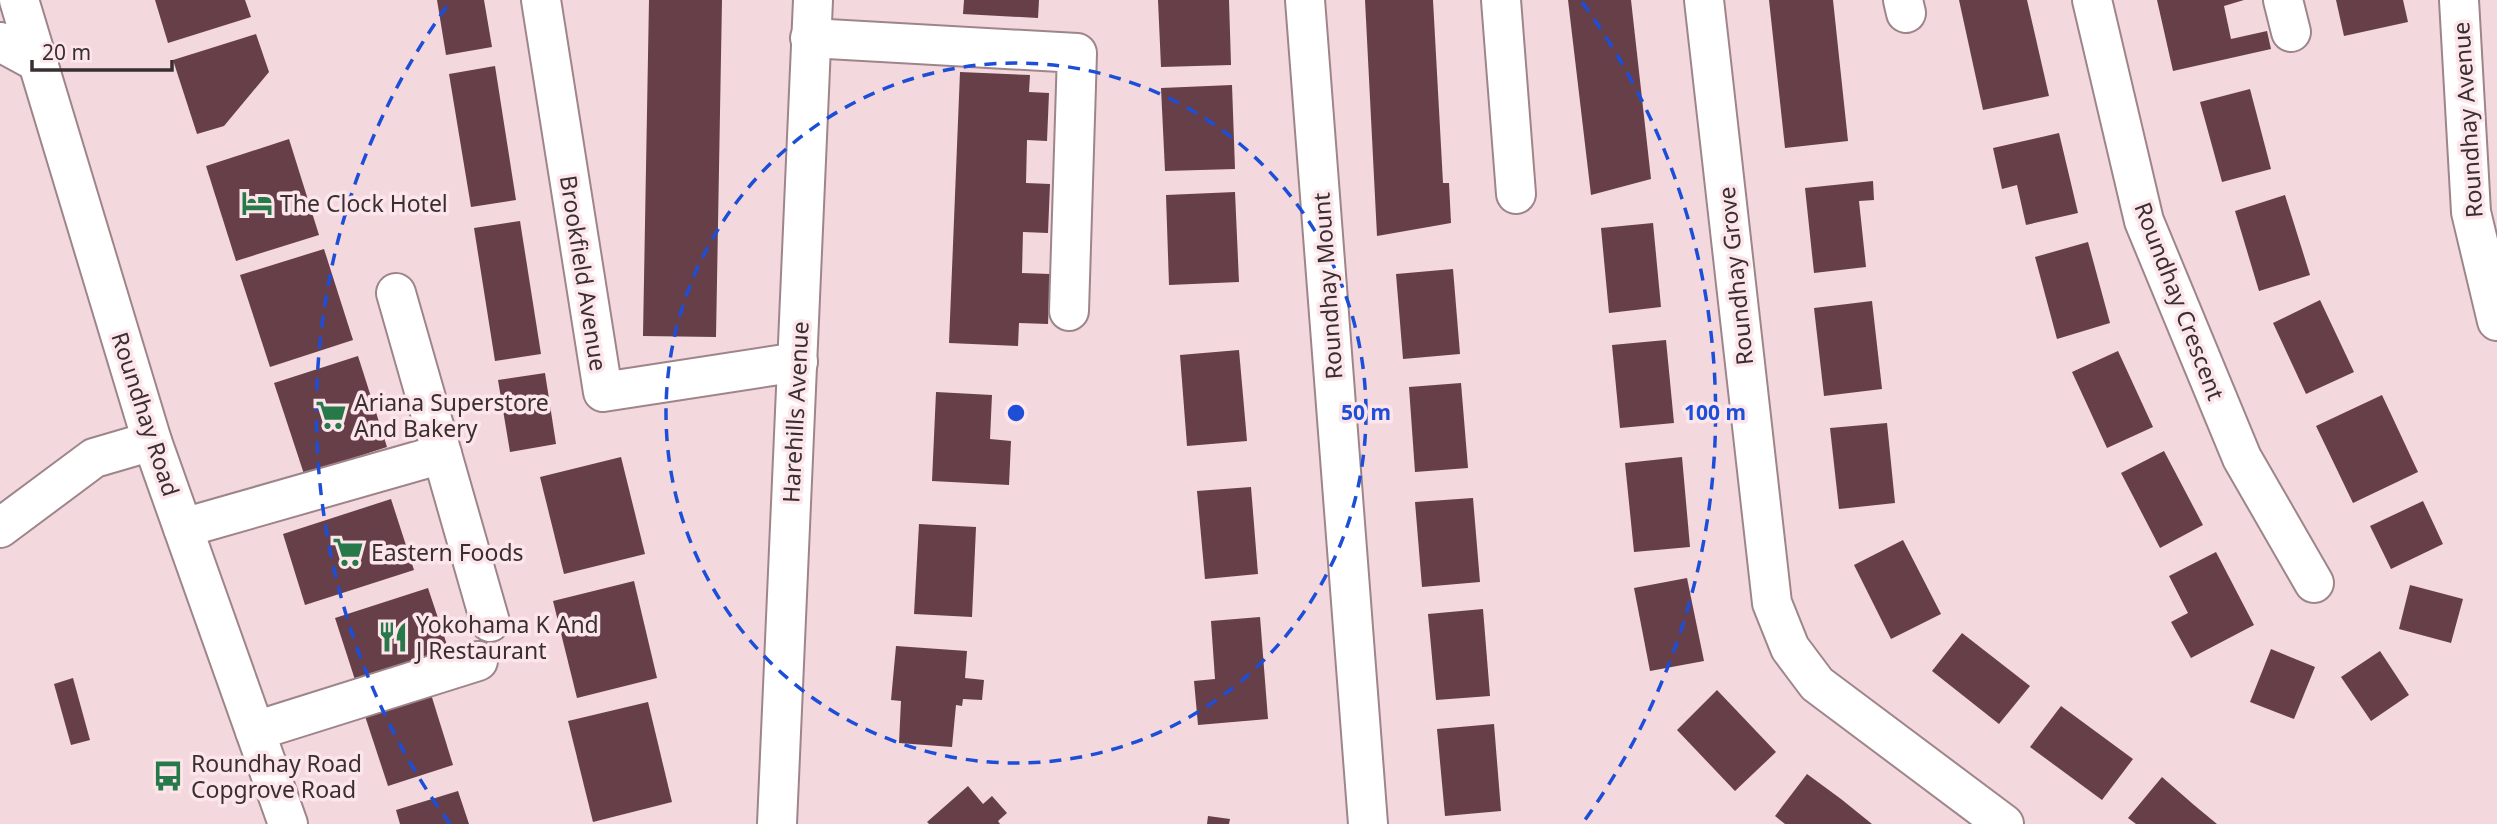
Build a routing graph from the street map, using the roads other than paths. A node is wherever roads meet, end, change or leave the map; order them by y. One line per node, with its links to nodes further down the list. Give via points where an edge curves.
1 (19, 0): 11 (street, Roundhay Road)
2 (541, 0): 17 (street, Brookfield Avenue, via 603,392)
3 (813, 0): 9 (street, Harehills Avenue)
4 (1305, 0): 28 (street, Roundhay Mount)
5 (1501, 0): 12 (street)
6 (1704, 0): 29 (street, Roundhay Grove, via 1772,603 1790,649 1817,684)
7 (2092, 0): 22 (street, Roundhay Crescent, via 2144,220 2242,458)
8 (2459, 0): 13 (street, Roundhay Avenue)
9 (810, 38): 15 (street, via 1077,53); 17 (street, Harehills Avenue)
10 (0, 42): 11 (street)
11 (39, 62): 18 (street, Roundhay Road)
12 (1516, 194)
13 (2484, 211): 16 (street, Roundhay Avenue)
14 (396, 293): 19 (street)
15 (1069, 312)
16 (2497, 321)
17 (798, 362): 27 (street, Harehills Avenue)
18 (152, 441): 20 (street, via 94,458); 21 (street, Roundhay Road)
19 (442, 454): 21 (street); 23 (street)
20 (0, 528)
21 (183, 528): 25 (street, Roundhay Road)
22 (2315, 583)
23 (490, 622)
24 (478, 661): 25 (street)
25 (255, 731): 26 (street, Roundhay Road)
26 (288, 824)
27 (777, 824)
28 (1368, 824)
29 (2004, 824)

